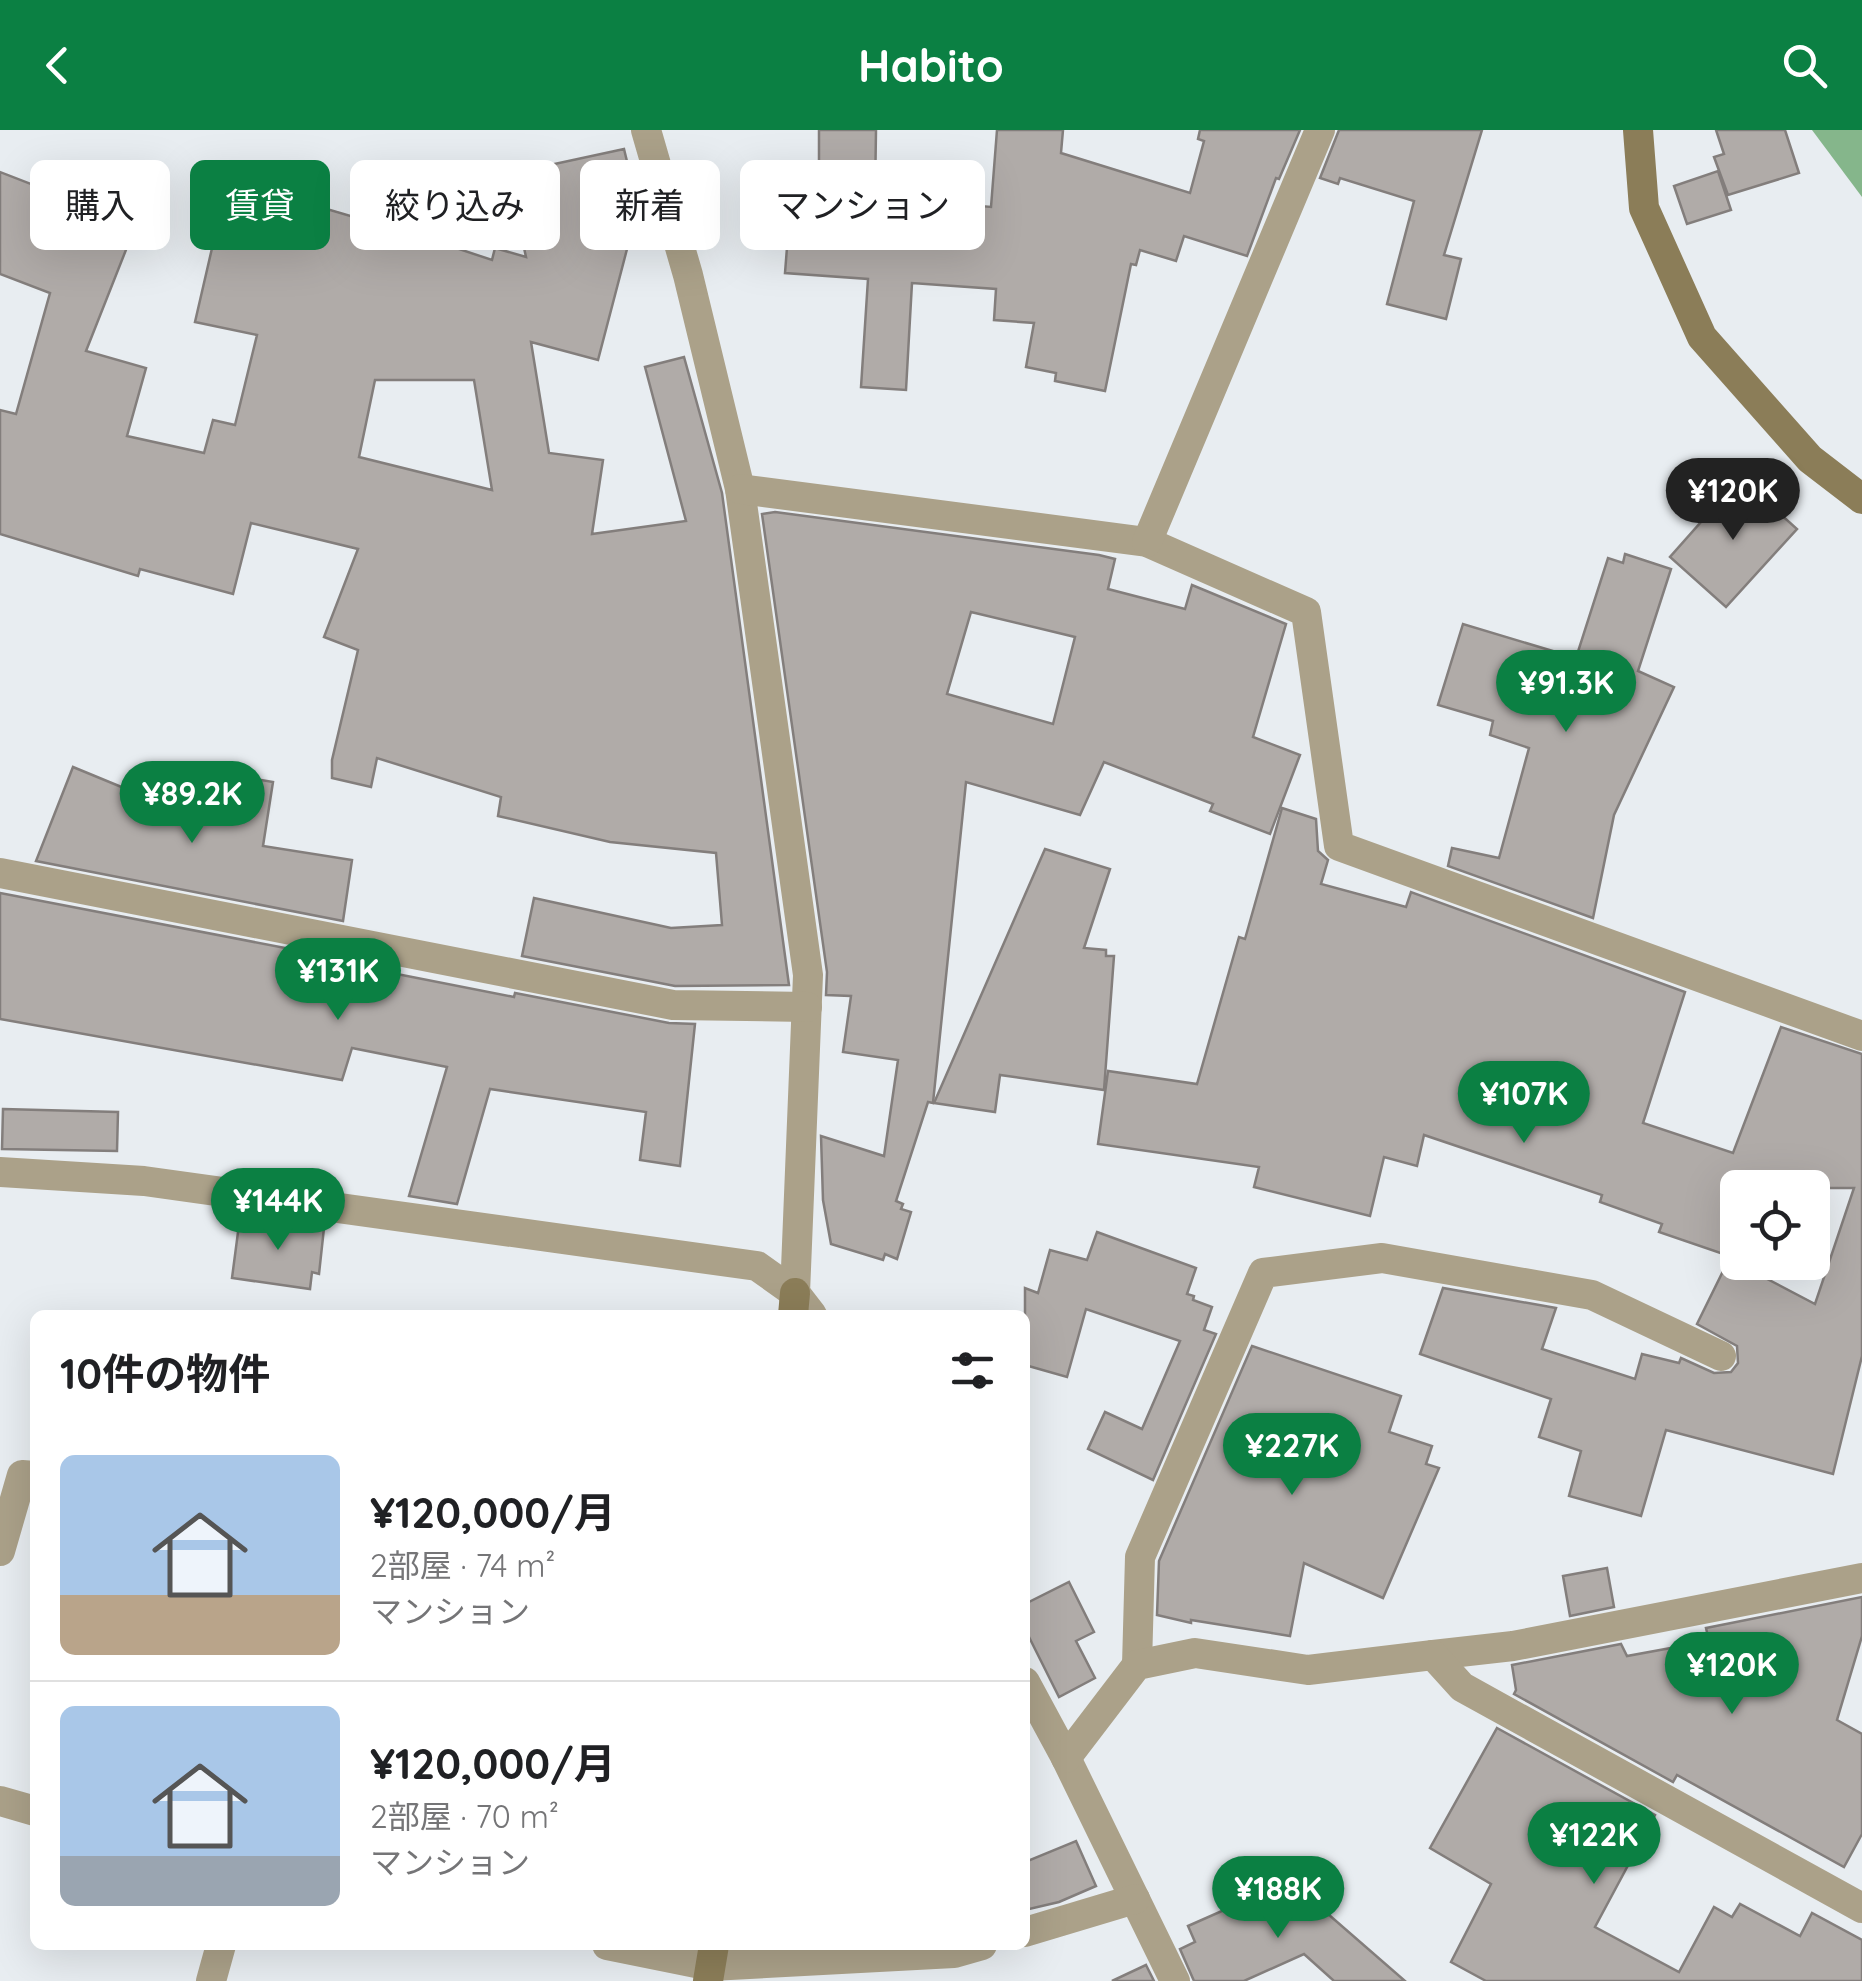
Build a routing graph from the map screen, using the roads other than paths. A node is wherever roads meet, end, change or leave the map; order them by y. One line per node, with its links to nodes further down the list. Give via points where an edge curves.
1 (646, 130): 4 (street)
2 (1320, 130): 6 (street)
3 (1638, 130): 5 (street, via 1644,208 1702,337 1810,459)
4 (740, 488): 6 (street); 8 (street, via 808,975)
5 (1862, 499)
6 (1147, 542): 9 (street, via 1306,612 1339,846)
7 (0, 872): 8 (street, via 673,1005)
8 (807, 1007): 11 (street)
9 (1862, 1036)
10 (0, 1172): 11 (street, via 144,1181 757,1266)
11 (800, 1308)
12 (1721, 1356): 17 (street, via 1592,1295 1382,1258 1263,1272 1140,1557)
13 (30, 1476): 14 (street, via 22,1475)
14 (0, 1551)
15 (1862, 1578): 16 (street, via 1513,1646)
16 (1433, 1655): 17 (street, via 1308,1670 1195,1653); 23 (street, via 1462,1687)
17 (1137, 1666): 19 (street)
18 (1030, 1691): 19 (street)
19 (1066, 1758): 22 (street)
20 (0, 1801): 21 (street)
21 (30, 1810)
22 (1135, 1899): 24 (street); 30 (street)
23 (1862, 1908)
24 (1030, 1930)
25 (219, 1950): 29 (street)
26 (634, 1950): 28 (street)
27 (961, 1960): 28 (street)
28 (711, 1964)
29 (210, 1981)
30 (1176, 1981)

